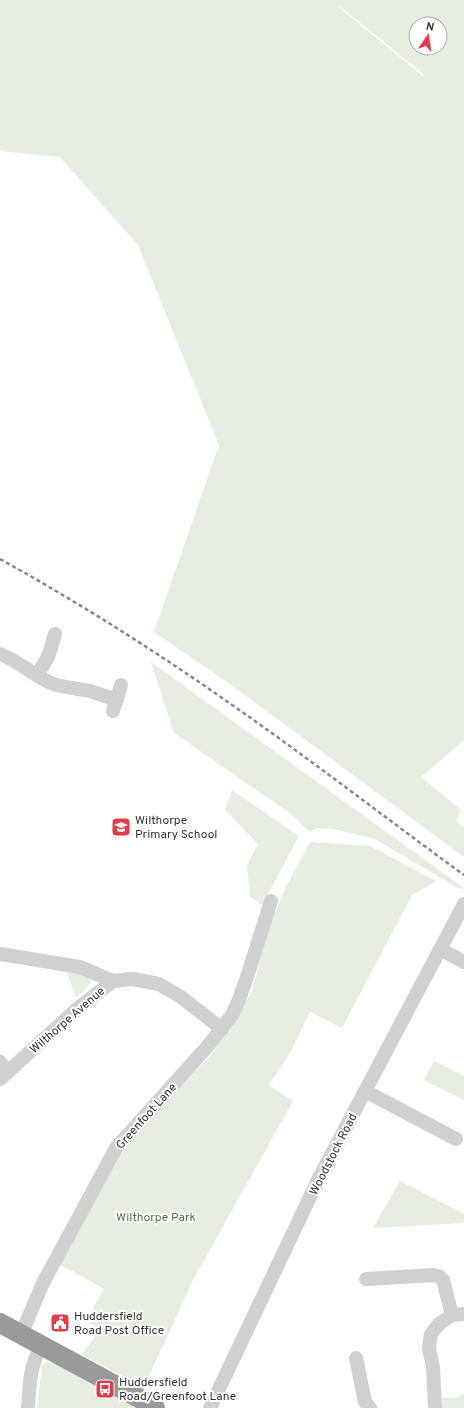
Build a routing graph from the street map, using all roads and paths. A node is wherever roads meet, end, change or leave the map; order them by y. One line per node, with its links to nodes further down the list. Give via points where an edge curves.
1 (56, 634): 3 (street, via 48,657)
2 (0, 654): 3 (street, via 19,662)
3 (37, 675): 4 (street, via 51,683 90,691 115,706)
4 (121, 685)
5 (271, 901): 11 (street, Greenfoot Lane, via 238,1002)
6 (464, 904): 7 (street, Woodstock Road)
7 (440, 949): 9 (street); 13 (street, Woodstock Road)
8 (0, 954): 10 (street, via 80,967)
9 (464, 962)
10 (113, 981): 11 (street, Wilthorpe Avenue, via 132,979 159,984 181,997); 12 (street, Wilthorpe Avenue)
11 (222, 1029): 18 (street, Greenfoot Lane, via 116,1148 43,1283)
12 (3, 1071)
13 (365, 1091): 14 (street); 23 (street, Woodstock Road, via 319,1178)
14 (456, 1139)
15 (366, 1279): 16 (street, via 439,1276)
16 (458, 1314): 25 (street, via 439,1324 431,1334 428,1348 433,1367)
17 (0, 1323): 18 (highway)
18 (22, 1335): 19 (highway)
19 (41, 1346): 21 (street, via 32,1365); 22 (highway)
20 (356, 1358): 24 (street, via 365,1402)
21 (28, 1408)
22 (155, 1408)
23 (210, 1408)
24 (370, 1408)
25 (435, 1408)

